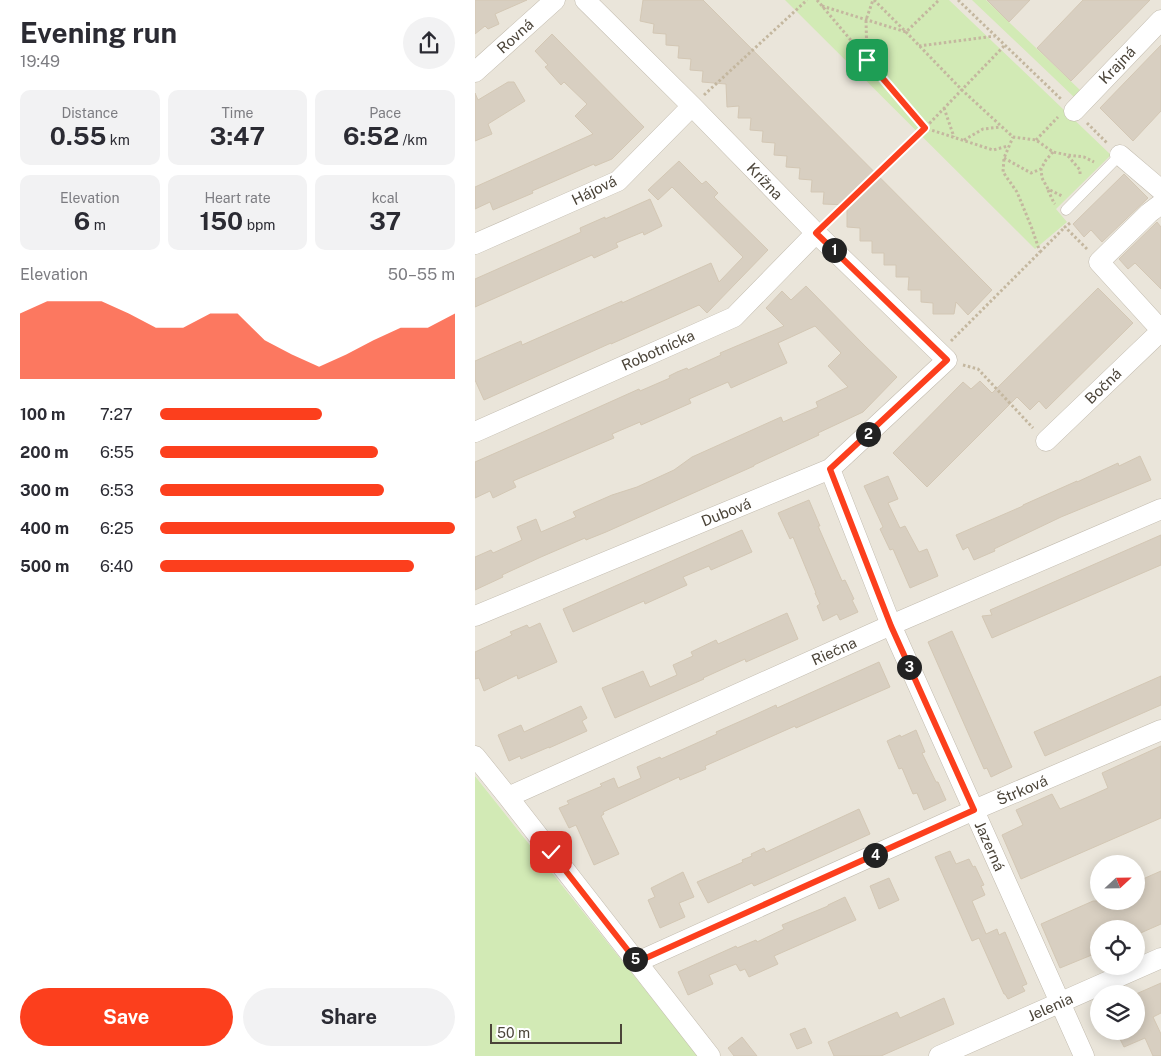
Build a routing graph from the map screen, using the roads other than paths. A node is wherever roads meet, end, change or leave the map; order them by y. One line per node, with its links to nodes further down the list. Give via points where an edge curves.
1 (555, 0): 4 (street, Rovná)
2 (585, 0): 5 (street, Krížna)
3 (1161, 20): 6 (street, Krajná)
4 (475, 72)
5 (692, 106): 11 (street, Krížna); 12 (street, Hájová, via 618,181)
6 (1071, 108)
7 (1113, 162): 8 (street); 10 (lane)
8 (1161, 190)
9 (1161, 204): 13 (street, Bočná, via 1099,262)
10 (1066, 210)
11 (816, 233): 14 (street, Krížna); 15 (street, Robotnícka, via 734,317)
12 (475, 244)
13 (1161, 330): 16 (street, Bočná)
14 (947, 352): 17 (street, Dubová)
15 (475, 432)
16 (1046, 441)
17 (830, 469): 19 (street, Dubová); 20 (street, Jazerná)
18 (1161, 509): 20 (street, Riečna)
19 (475, 616)
20 (891, 626): 23 (street, Riečna); 24 (street, Jazerná)
21 (1161, 730): 24 (street, Štrková)
22 (475, 756): 23 (street)
23 (508, 797): 26 (street)
24 (974, 810): 26 (street, Štrková); 27 (street, Jazerná)
25 (1161, 958): 27 (street, Jelenia)
26 (637, 962): 28 (street)
27 (1060, 1002): 29 (street, Jelenia); 30 (street, Jazerná)
28 (710, 1056)
29 (939, 1056)
30 (1084, 1056)

